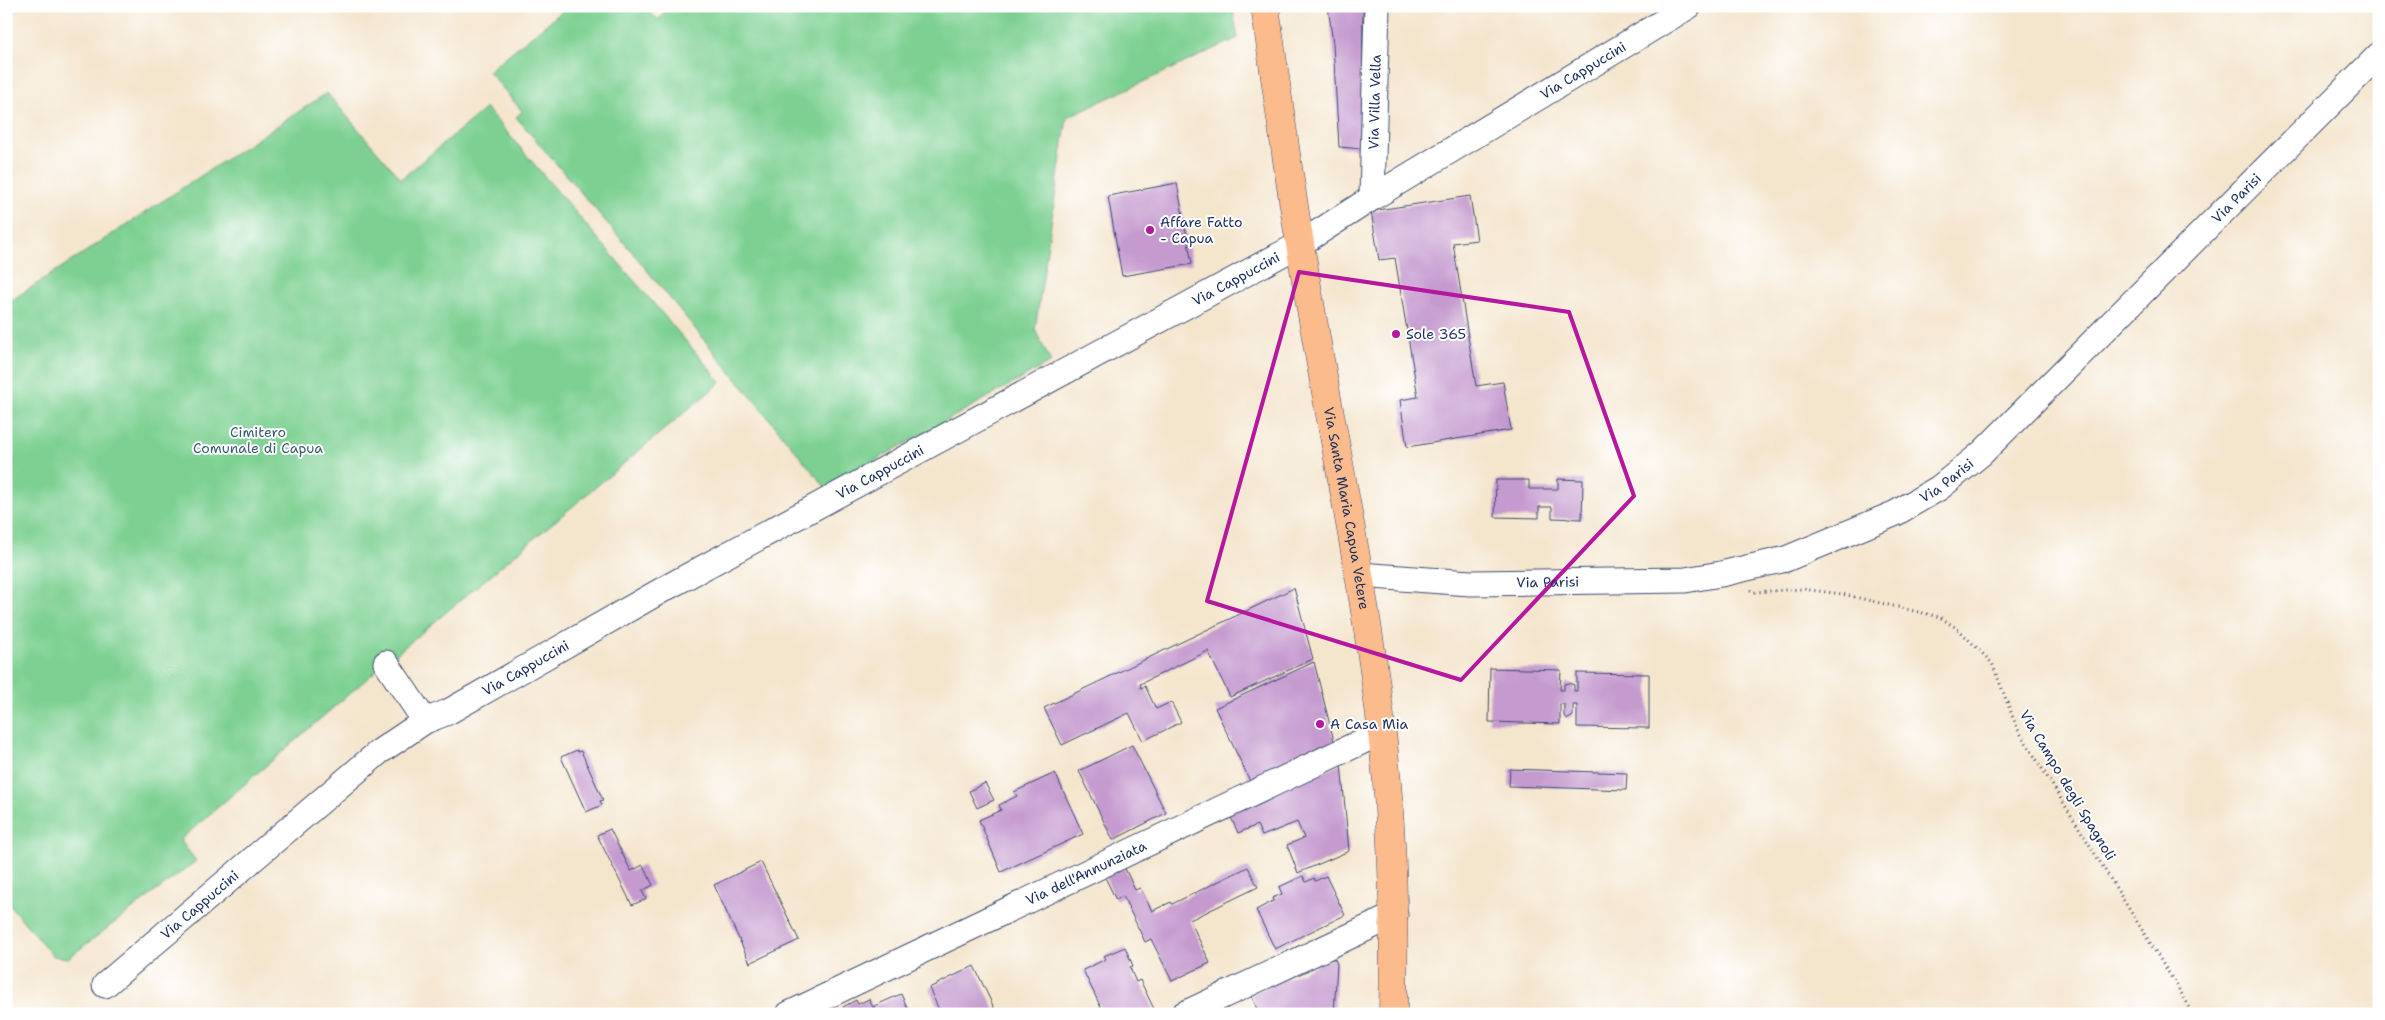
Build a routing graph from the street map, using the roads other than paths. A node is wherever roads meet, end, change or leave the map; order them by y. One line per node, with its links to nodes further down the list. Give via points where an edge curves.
1 (1265, 6): 6 (main road, Via Santa Maria Capua Vetere)
2 (1377, 6): 5 (street, Via Villa Vella)
3 (1689, 6): 5 (street, Via Cappuccini)
4 (2379, 55): 7 (street, Via Parisi, via 1982,453 1939,488 1896,513 1786,559 1685,580 1470,583)
5 (1372, 198): 6 (street, Via Cappuccini)
6 (1300, 244): 7 (main road, Via Santa Maria Capua Vetere); 9 (street, Via Cappuccini, via 664,589 448,712)
7 (1359, 575): 10 (main road, Via Santa Maria Capua Vetere)
8 (386, 663): 9 (street)
9 (425, 721): 12 (street, Via Cappuccini, via 379,752)
10 (1382, 732): 11 (main road, Via Santa Maria Capua Vetere); 13 (street, Via dell'Annunziata)
11 (1395, 915): 14 (street); 15 (main road, Via Santa Maria Capua Vetere)
12 (105, 985)
13 (789, 1014)
14 (1184, 1014)
15 (1393, 1014)

